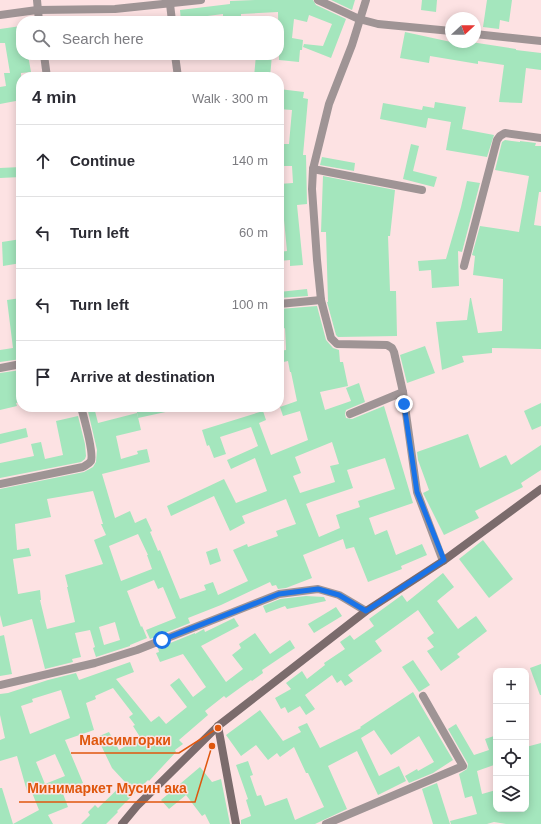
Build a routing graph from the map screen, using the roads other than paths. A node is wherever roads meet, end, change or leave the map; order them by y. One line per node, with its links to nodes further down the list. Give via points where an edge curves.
1 (37, 0): 6 (street)
2 (201, 0): 5 (street)
3 (318, 0): 10 (street)
4 (366, 0): 10 (street)
5 (170, 4): 6 (street, via 115,9); 9 (street)
6 (37, 10): 7 (street); 8 (street)
7 (0, 14)
8 (38, 16)
9 (171, 16)
10 (359, 19): 11 (street, via 378,24); 19 (street, via 330,104)
11 (445, 31)
12 (481, 35): 13 (street)
13 (541, 41)
14 (45, 60): 16 (street)
15 (176, 60): 17 (street)
16 (46, 72)
17 (177, 72)
18 (541, 138): 21 (street, via 505,133 497,140)
19 (313, 169): 20 (street); 22 (street, via 312,189)
20 (422, 190)
21 (464, 266)
22 (321, 300): 23 (street); 26 (street, via 332,338 337,344 392,348)
23 (284, 304)
24 (16, 365): 25 (street)
25 (0, 368)
26 (403, 392): 28 (street); 31 (street, via 417,492)
27 (82, 412): 29 (street, via 91,450 89,463 83,467)
28 (350, 414)
29 (0, 484)
30 (541, 489): 31 (main road)
31 (444, 560): 32 (main road)
32 (366, 611): 33 (street, via 339,595 318,589 279,594 137,650 95,663); 35 (main road)
33 (0, 685)
34 (423, 696): 38 (street, via 463,766)
35 (218, 726): 36 (main road); 37 (main road)
36 (122, 824)
37 (236, 824)
38 (326, 824)

